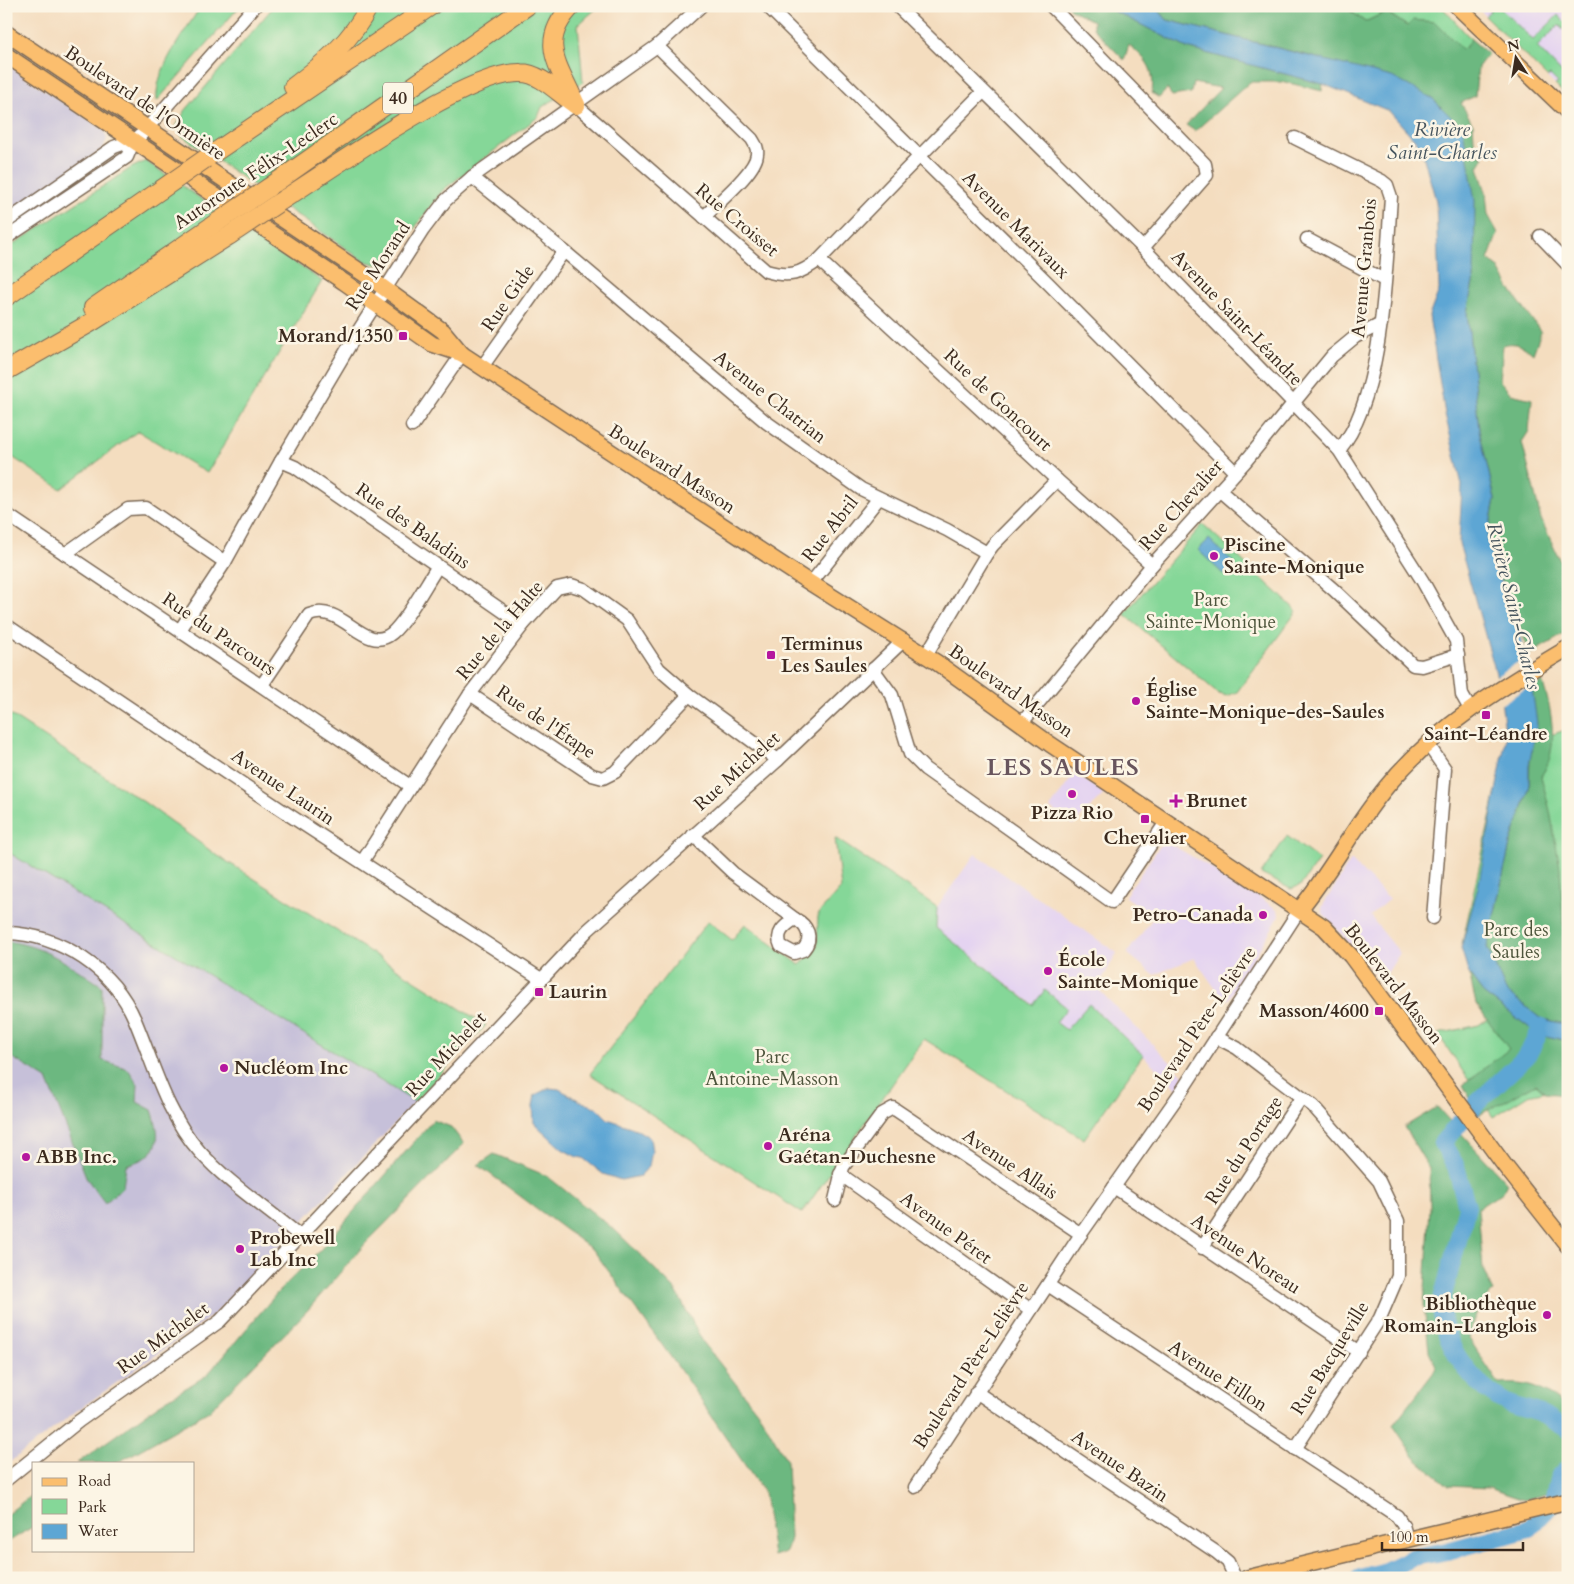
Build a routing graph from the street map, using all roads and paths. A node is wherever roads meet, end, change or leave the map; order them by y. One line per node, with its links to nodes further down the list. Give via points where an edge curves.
1 (255, 6): 17 (street)
2 (369, 6): 21 (highway, via 354,31 332,57 222,142)
3 (431, 6): 21 (highway, Autoroute Félix-Leclerc)
4 (527, 6): 39 (highway, Autoroute Félix-Leclerc / 40, bridge)
5 (572, 6): 15 (highway, via 559,19 553,50)
6 (701, 6): 12 (street, Rue Morand)
7 (767, 6): 20 (street, Avenue Marivaux)
8 (897, 6): 14 (street, Avenue Saint-Léandre)
9 (1051, 6): 28 (street, via 1205,164 1208,175)
10 (1457, 6): 16 (main road)
11 (6, 33): 17 (main road, Boulevard de l'Ormière)
12 (657, 46): 15 (street, Rue Morand); 23 (street, via 757,147 756,160 750,170)
13 (6, 55): 19 (main road, Boulevard de l'Ormière)
14 (984, 92): 20 (street, Rue Croisset); 28 (street, Avenue Saint-Léandre)
15 (576, 105): 22 (street, Rue Morand); 23 (street, Rue Croisset); 36 (highway, bridge, via 537,77 522,72 502,74 468,88 432,106)
16 (1568, 112)
17 (148, 127): 19 (street); 33 (main road, Boulevard de l'Ormière)
18 (1295, 138): 32 (street, Avenue Granbois, via 1387,185 1391,197)
19 (134, 140): 24 (street, via 114,148); 26 (street, via 127,157); 35 (main road, Boulevard de l'Ormière)
20 (919, 156): 30 (street, Rue Croisset); 47 (street, Avenue Marivaux)
21 (205, 159): 34 (highway, Autoroute Félix-Leclerc, bridge)
22 (472, 177): 29 (street, Avenue Chatrian); 33 (street, Rue Morand, via 446,201 423,230)
23 (704, 217): 30 (street, Rue Croisset, via 766,271 782,275 803,272)
24 (6, 222)
25 (1540, 236): 31 (street)
26 (6, 238)
27 (1307, 239): 32 (street)
28 (1143, 248): 43 (street, Avenue Saint-Léandre)
29 (564, 251): 40 (street, Rue Gide); 50 (street, Avenue Chatrian, via 766,422 861,489)
30 (819, 260): 48 (street, Rue de Goncourt)
31 (1568, 265)
32 (1384, 280): 37 (street, Avenue Granbois)
33 (386, 289): 35 (street, Rue Morand); 38 (main road, Boulevard Masson, via 443,331)
34 (6, 297)
35 (376, 304): 38 (main road, Boulevard Masson, via 432,344); 46 (street, Rue Morand)
36 (92, 322): 41 (highway); 42 (highway)
37 (1381, 324): 43 (street, Rue Chevalier, via 1343,346); 45 (street, Avenue Granbois, via 1372,373 1359,417 1350,437)
38 (462, 354): 40 (main road, Boulevard Masson); 44 (street)
39 (6, 367)
40 (482, 367): 57 (main road, Boulevard Masson)
41 (6, 371)
42 (6, 382)
43 (1293, 402): 45 (street, Avenue Saint-Léandre); 47 (street, Rue Chevalier)
44 (412, 426)
45 (1339, 450): 64 (street, Avenue Saint-Léandre, via 1422,580 1456,641)
46 (281, 461): 54 (street, Rue Morand); 56 (street, Rue des Baladins)
47 (1235, 472): 49 (street, Rue Chevalier)
48 (1057, 480): 52 (street); 55 (street, Rue de Goncourt)
49 (1219, 490): 55 (street, Rue Chevalier); 64 (street, via 1334,590 1413,665 1422,666)
50 (879, 498): 52 (street, Avenue Chatrian); 57 (street, Rue Abril)
51 (6, 514): 53 (street, Rue du Parcours)
52 (987, 553): 63 (street)
53 (65, 554): 54 (street, via 128,509 137,507 146,508); 60 (street, Rue du Parcours)
54 (225, 562): 60 (street, Rue Morand)
55 (1152, 565): 70 (street, Rue Chevalier)
56 (438, 566): 59 (street, Rue des Baladins); 66 (street, via 396,629 384,638 367,636 329,613 318,612 308,616)
57 (811, 583): 61 (main road, Boulevard Masson)
58 (6, 625): 76 (street, Avenue Laurin)
59 (523, 625): 67 (street, Rue de la Halte); 68 (street, Rue de la Halte, via 557,588 571,585 584,589 627,620 659,669)
60 (180, 630): 66 (street, Rue du Parcours)
61 (904, 640): 63 (main road, Boulevard Masson); 65 (street, Rue Michelet)
62 (1568, 648): 69 (main road, Boulevard Père-Lelièvre)
63 (926, 655): 70 (main road, Boulevard Masson)
64 (1458, 655): 69 (street, Avenue Saint-Léandre, via 1462,695)
65 (873, 669): 72 (street, Rue Michelet); 74 (street, via 892,695 910,754 1112,902)
66 (262, 685): 73 (street, Rue du Parcours)
67 (470, 694): 68 (street, Rue de l'Étape, via 592,775 603,778 615,772); 73 (street, Rue de la Halte)
68 (689, 695): 72 (street, Rue de la Halte)
69 (1470, 708): 71 (main road, Boulevard Père-Lelièvre)
70 (1022, 724): 74 (main road, Boulevard Masson)
71 (1427, 743): 77 (main road, Boulevard Père-Lelièvre, via 1387,786); 78 (street, via 1444,769)
72 (778, 760): 75 (street, Rue Michelet)
73 (410, 786): 76 (street, Rue de la Halte)
74 (1166, 822): 77 (main road, Boulevard Masson)
75 (693, 835): 79 (street, via 733,873); 81 (street, Rue Michelet, via 616,903)
76 (362, 862): 81 (street, Avenue Laurin)
77 (1300, 909): 82 (street, Boulevard Père-Lelièvre); 89 (main road, Boulevard Masson, via 1324,927 1351,956)
78 (1433, 918)
79 (794, 919)
80 (6, 933): 88 (street, via 36,937 72,951 110,982 134,1018 173,1113 199,1151)
81 (541, 979): 88 (street, Rue Michelet)
82 (1216, 1037): 83 (street, Rue Bacqueville, via 1237,1048); 85 (street, Boulevard Père-Lelièvre)
83 (1300, 1098): 90 (street, Rue du Portage); 93 (street, Rue Bacqueville, via 1313,1106 1379,1182 1398,1221 1398,1276 1380,1318)
84 (840, 1174): 86 (street); 87 (street, Avenue Allais, via 882,1114 893,1108); 92 (street, Avenue Péret)
85 (1114, 1187): 87 (street, Boulevard Père-Lelièvre); 90 (street, Avenue Noreau)
86 (835, 1200)
87 (1081, 1234): 91 (street, Boulevard Père-Lelièvre)
88 (301, 1237): 96 (street, Rue Michelet, via 220,1321 79,1422)
89 (1568, 1246)
90 (1202, 1248): 93 (street, Avenue Noreau)
91 (1048, 1285): 92 (street, Boulevard Père-Lelièvre); 95 (street, Avenue Fillon)
92 (1031, 1310): 94 (street, Boulevard Père-Lelièvre)
93 (1358, 1352): 95 (street, Rue Bacqueville)
94 (976, 1392): 97 (street, Boulevard Père-Lelièvre); 100 (street, Avenue Bazin, via 1216,1552 1228,1562)
95 (1295, 1449): 99 (street, Avenue Fillon, via 1397,1516)
96 (6, 1480)
97 (915, 1486)
98 (1563, 1502): 99 (main road)
99 (1407, 1540): 101 (main road)
100 (1235, 1578)
101 (1248, 1578)

